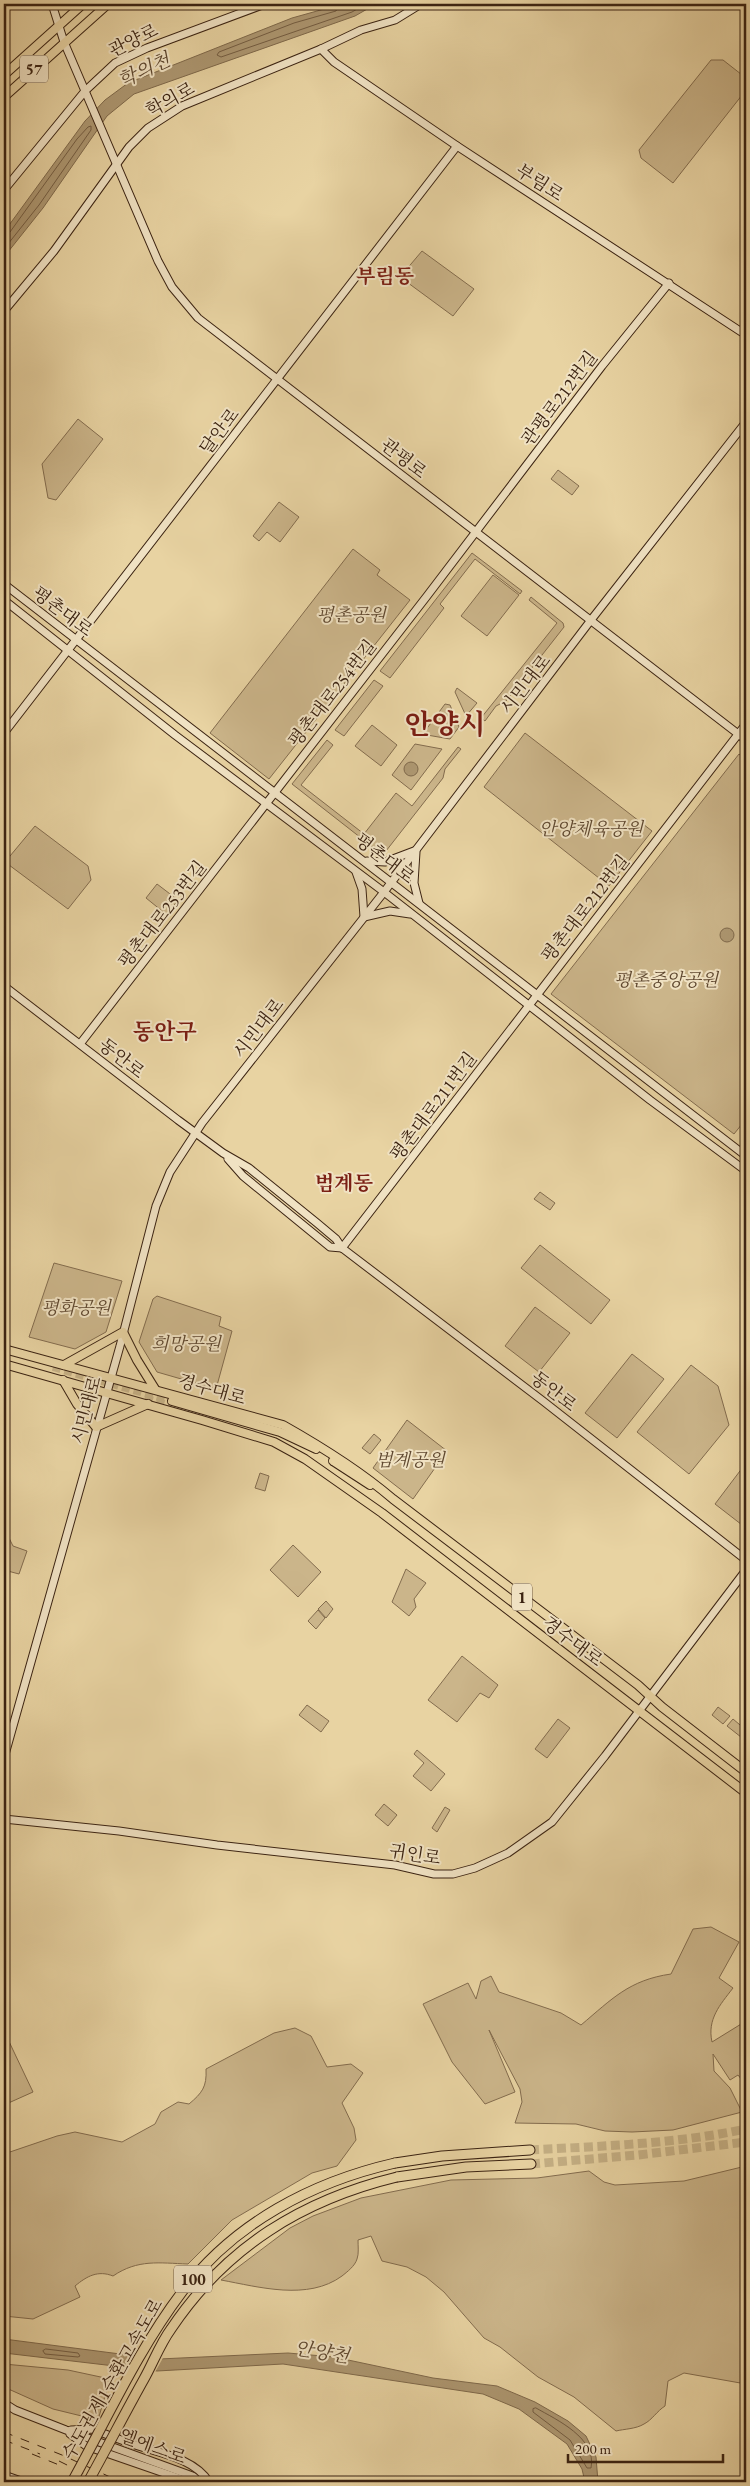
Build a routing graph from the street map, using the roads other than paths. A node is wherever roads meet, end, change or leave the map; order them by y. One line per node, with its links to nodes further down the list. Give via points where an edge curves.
1 (52, 4): 6 (street)
2 (83, 4): 6 (main road, 57)
3 (108, 4): 7 (main road, 57)
4 (265, 4): 10 (street, 관양로, via 129,56 101,74)
5 (421, 4): 8 (street, 학의로, via 395,20 361,30)
6 (59, 26): 7 (street); 9 (main road, 57)
7 (64, 42): 10 (street); 11 (main road, 57)
8 (321, 49): 12 (street, 부림로, via 334,62); 13 (street, 학의로, via 182,106 148,128 128,147)
9 (4, 76)
10 (85, 90): 13 (street, 관평로); 14 (street, 관양로)
11 (4, 97)
12 (457, 146): 15 (street, 부림로); 18 (street, 달안로)
13 (117, 164): 16 (street, 학의로, via 54,251); 18 (street, 관평로, via 172,287 198,318)
14 (4, 190)
15 (669, 283): 17 (street, 부림로); 20 (street, 관평로212번길)
16 (4, 311)
17 (746, 334)
18 (277, 380): 20 (street, 관평로); 24 (street, 달안로)
19 (746, 422): 23 (street, 시민대로)
20 (476, 532): 23 (street, 관평로); 30 (street, 평촌대로254번길)
21 (4, 584): 24 (street, 평촌대로)
22 (4, 600): 25 (street, 평촌대로)
23 (591, 620): 28 (street, 관평로); 32 (street, 시민대로)
24 (76, 640): 25 (street, 달안로); 30 (street, 평촌대로)
25 (67, 651): 27 (street, 달안로); 31 (street, 평촌대로)
26 (746, 724): 28 (street, 평촌대로212번길)
27 (4, 733)
28 (739, 734): 29 (street, 관평로); 41 (street, 평촌대로212번길)
29 (746, 740)
30 (275, 792): 31 (street, 평촌대로254번길); 33 (street, 평촌대로)
31 (267, 802): 34 (street, 평촌대로); 43 (street, 평촌대로253번길)
32 (416, 849): 33 (street, via 384,862); 35 (street, 시민대로); 37 (street, via 414,883)
33 (363, 860): 35 (street, 평촌대로)
34 (356, 871): 36 (street, 평촌대로); 39 (street, via 362,889)
35 (392, 882): 36 (street, 시민대로); 37 (street, 평촌대로)
36 (384, 892): 38 (street, 평촌대로); 39 (street, 시민대로)
37 (419, 903): 41 (street, 평촌대로)
38 (411, 914): 39 (street, via 390,911); 42 (street, 평촌대로)
39 (364, 918): 44 (street, 시민대로)
40 (4, 986): 43 (street, 동안로)
41 (536, 994): 42 (street, 평촌대로212번길); 45 (street, 평촌대로)
42 (528, 1005): 46 (street, 평촌대로); 47 (street, 평촌대로211번길)
43 (80, 1044): 44 (street, 동안로)
44 (195, 1132): 47 (street, 동안로, via 255,1173 330,1234); 48 (street, 시민대로, via 170,1172 156,1206)
45 (746, 1156)
46 (746, 1171)
47 (342, 1248): 62 (street, 동안로)
48 (123, 1332): 53 (main road); 54 (street, 시민대로); 56 (main road)
49 (4, 1349): 53 (main road, 경수대로)
50 (4, 1353): 51 (main road, via 52,1369)
51 (4, 1359)
52 (4, 1364): 55 (main road, 경수대로)
53 (64, 1365): 54 (main road, 경수대로)
54 (110, 1378): 56 (main road, 경수대로); 57 (street, 시민대로)
55 (63, 1380): 57 (main road, 경수대로); 59 (main road, via 76,1404)
56 (155, 1389): 60 (main road, 경수대로, via 283,1425 365,1475)
57 (106, 1392): 58 (main road, 경수대로); 59 (street, 시민대로)
58 (148, 1404): 59 (main road); 61 (main road, 경수대로, via 274,1442 305,1459)
59 (96, 1427): 66 (street, 시민대로)
60 (393, 1499): 61 (main road, 경수대로 / 1, via 312,1447 280,1432 171,1403 276,1438 307,1454); 64 (main road, 경수대로 / 1)
61 (382, 1513): 65 (main road, 경수대로 / 1)
62 (746, 1560)
63 (746, 1570): 64 (street, 귀인로)
64 (650, 1696): 65 (street, 귀인로); 67 (main road, 경수대로 / 1)
65 (639, 1711): 68 (main road, 경수대로 / 1); 69 (street, 귀인로, via 552,1822 508,1853 452,1874 119,1830)
66 (4, 1758)
67 (746, 1772)
68 (746, 1793)
69 (4, 1819)
70 (530, 2150): 76 (highway, 수도권제1순환고속도로 / 100, bridge, via 395,2163 342,2178 258,2220 224,2247 182,2291 154,2333)
71 (531, 2164): 77 (highway, 수도권제1순환고속도로 / 100, bridge, via 466,2167 397,2177 338,2194 284,2220 238,2253 197,2294 170,2330)
72 (4, 2403): 73 (street, 엘에스로)
73 (66, 2430): 78 (street, via 86,2446); 79 (street, 엘에스로); 79 (street, bridge, via 92,2429 190,2463 203,2472)
74 (4, 2475): 75 (street)
75 (24, 2482)
76 (72, 2482)
77 (88, 2482)
78 (190, 2482)
79 (209, 2482)

